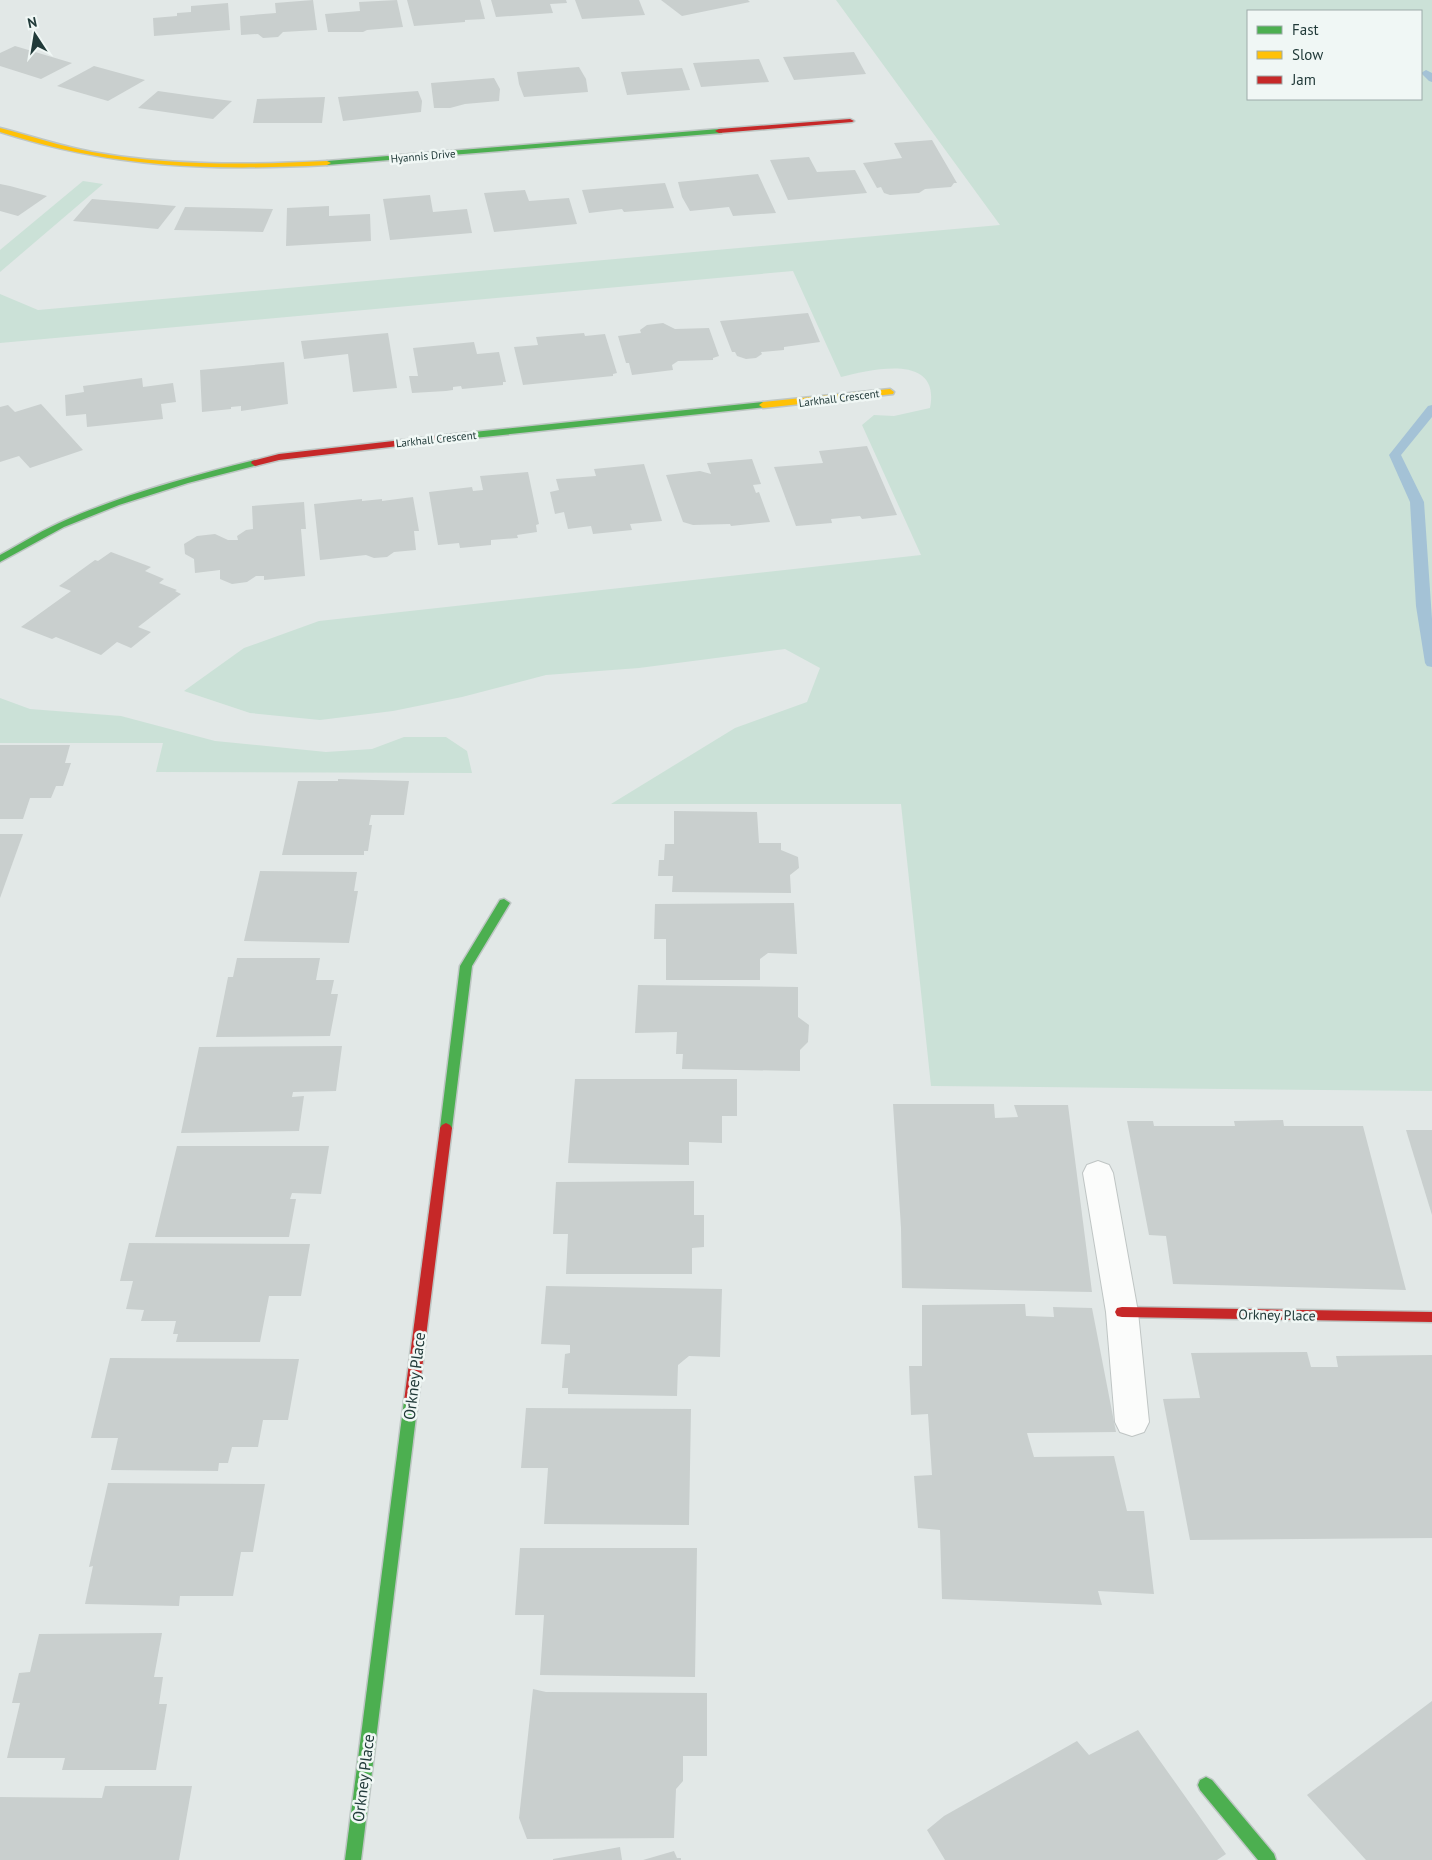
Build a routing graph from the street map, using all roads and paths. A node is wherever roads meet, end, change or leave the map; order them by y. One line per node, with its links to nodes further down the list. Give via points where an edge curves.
1 (850, 121): 2 (street, Hyannis Drive, via 335,163 211,168 111,158 68,150)
2 (0, 130)
3 (890, 392): 4 (street, Larkhall Crescent, via 279,457 179,481 121,500 68,522)
4 (0, 559)
5 (504, 903): 11 (street, Orkney Place, via 466,966)
6 (1098, 1173): 7 (street)
7 (1122, 1312): 8 (street, Orkney Place); 9 (street)
8 (1432, 1318)
9 (1132, 1422)
10 (1206, 1785): 12 (street)
11 (353, 1860)
12 (1268, 1860)

